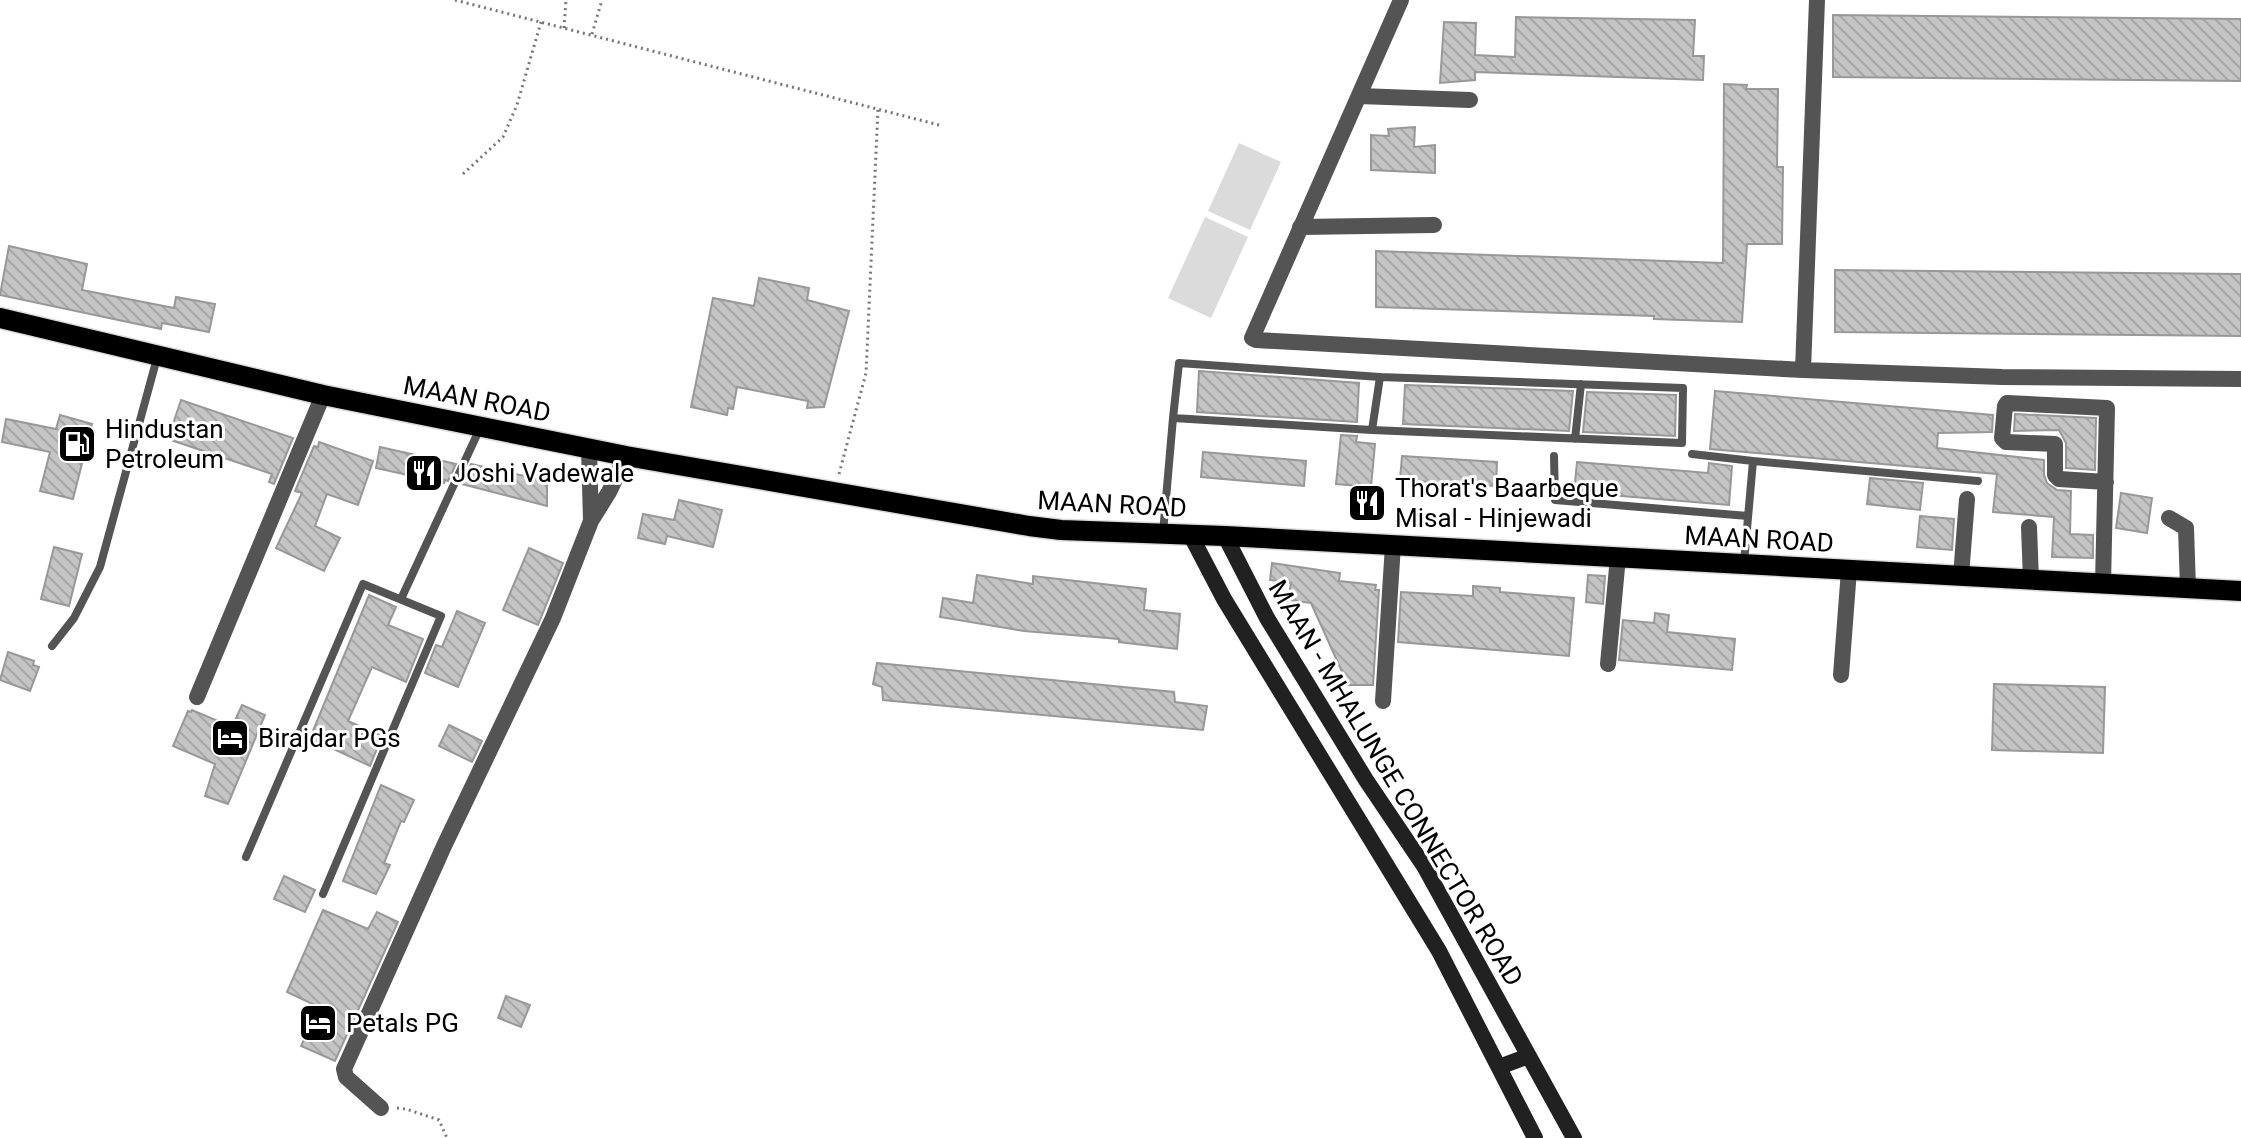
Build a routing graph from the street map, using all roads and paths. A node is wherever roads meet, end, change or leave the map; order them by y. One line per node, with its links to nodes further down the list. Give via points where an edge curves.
1 (455, 0): 6 (path)
2 (566, 0): 7 (path)
3 (602, 0): 8 (path)
4 (1401, 0): 9 (street)
5 (1817, 0): 18 (street)
6 (541, 22): 7 (path); 13 (path, via 503,137)
7 (564, 28): 8 (path)
8 (592, 34): 11 (path)
9 (1359, 96): 10 (street); 15 (street)
10 (1470, 100)
11 (878, 109): 12 (path); 34 (path, via 866,373)
12 (943, 126)
13 (463, 174)
14 (1434, 225): 15 (street)
15 (1300, 227): 18 (street, via 1252,338 1256,340)
16 (0, 318): 17 (main road, MAAN ROAD)
17 (157, 357): 22 (main road, MAAN ROAD); 53 (lane, via 100,567 74,618)
18 (1803, 370): 20 (street)
19 (1380, 377): 21 (lane); 23 (lane, via 1179,363); 25 (lane)
20 (2241, 379)
21 (1581, 384): 26 (lane); 26 (lane, via 1683,388 1682,443)
22 (323, 395): 24 (main road, MAAN ROAD); 56 (street)
23 (1173, 418): 25 (lane); 40 (lane)
24 (481, 426): 27 (main road, MAAN ROAD); 52 (lane)
25 (1372, 430): 26 (lane)
26 (1575, 439)
27 (589, 448): 29 (main road, MAAN ROAD); 38 (street)
28 (1692, 454): 31 (lane)
29 (626, 456): 34 (main road, MAAN ROAD); 38 (street)
30 (1554, 456): 36 (lane, via 1555,500)
31 (1753, 461): 32 (lane); 36 (lane)
32 (1978, 481)
33 (2106, 482): 33 (street, via 2107,408 2007,403 2002,438 2006,442 2055,444 2059,479); 49 (street)
34 (834, 493): 40 (main road, MAAN ROAD, via 1061,530)
35 (1967, 499): 47 (street)
36 (1748, 516): 45 (lane)
37 (2169, 518): 50 (street, via 2186,528)
38 (591, 521): 64 (street, via 553,618 344,1069 346,1077)
39 (2029, 527): 48 (street)
40 (1163, 533): 41 (main road, MAAN ROAD)
41 (1190, 534): 42 (main road, MAAN ROAD); 61 (main road, MAAN - MHALUNGE CONNECTOR ROAD, via 1224,599)
42 (1225, 536): 43 (main road, MAAN ROAD); 60 (main road, MAAN - MHALUNGE CONNECTOR ROAD, via 1267,618)
43 (1393, 545): 44 (main road, MAAN ROAD); 57 (street)
44 (1618, 557): 45 (main road, MAAN ROAD); 54 (street)
45 (1744, 564): 46 (main road, MAAN ROAD)
46 (1849, 570): 47 (main road, MAAN ROAD); 55 (street)
47 (1961, 576): 48 (main road, MAAN ROAD)
48 (2031, 580): 49 (main road, MAAN ROAD)
49 (2103, 583): 50 (main road, MAAN ROAD)
50 (2188, 588): 51 (main road, MAAN ROAD)
51 (2241, 591)
52 (401, 599): 58 (lane, via 363,584); 59 (lane, via 441,616)
53 (52, 646)
54 (1608, 664)
55 (1841, 675)
56 (197, 697)
57 (1383, 701)
58 (246, 857)
59 (323, 894)
60 (1440, 894): 61 (main road); 62 (main road, MAAN - MHALUNGE CONNECTOR ROAD)
61 (1413, 908): 63 (main road, MAAN - MHALUNGE CONNECTOR ROAD)
62 (1529, 1056): 63 (main road); 67 (main road, MAAN - MHALUNGE CONNECTOR ROAD)
63 (1499, 1067): 66 (main road, MAAN - MHALUNGE CONNECTOR ROAD)
64 (381, 1108): 65 (path, via 406,1109 439,1120)
65 (447, 1138)
66 (1535, 1138)
67 (1574, 1138)

